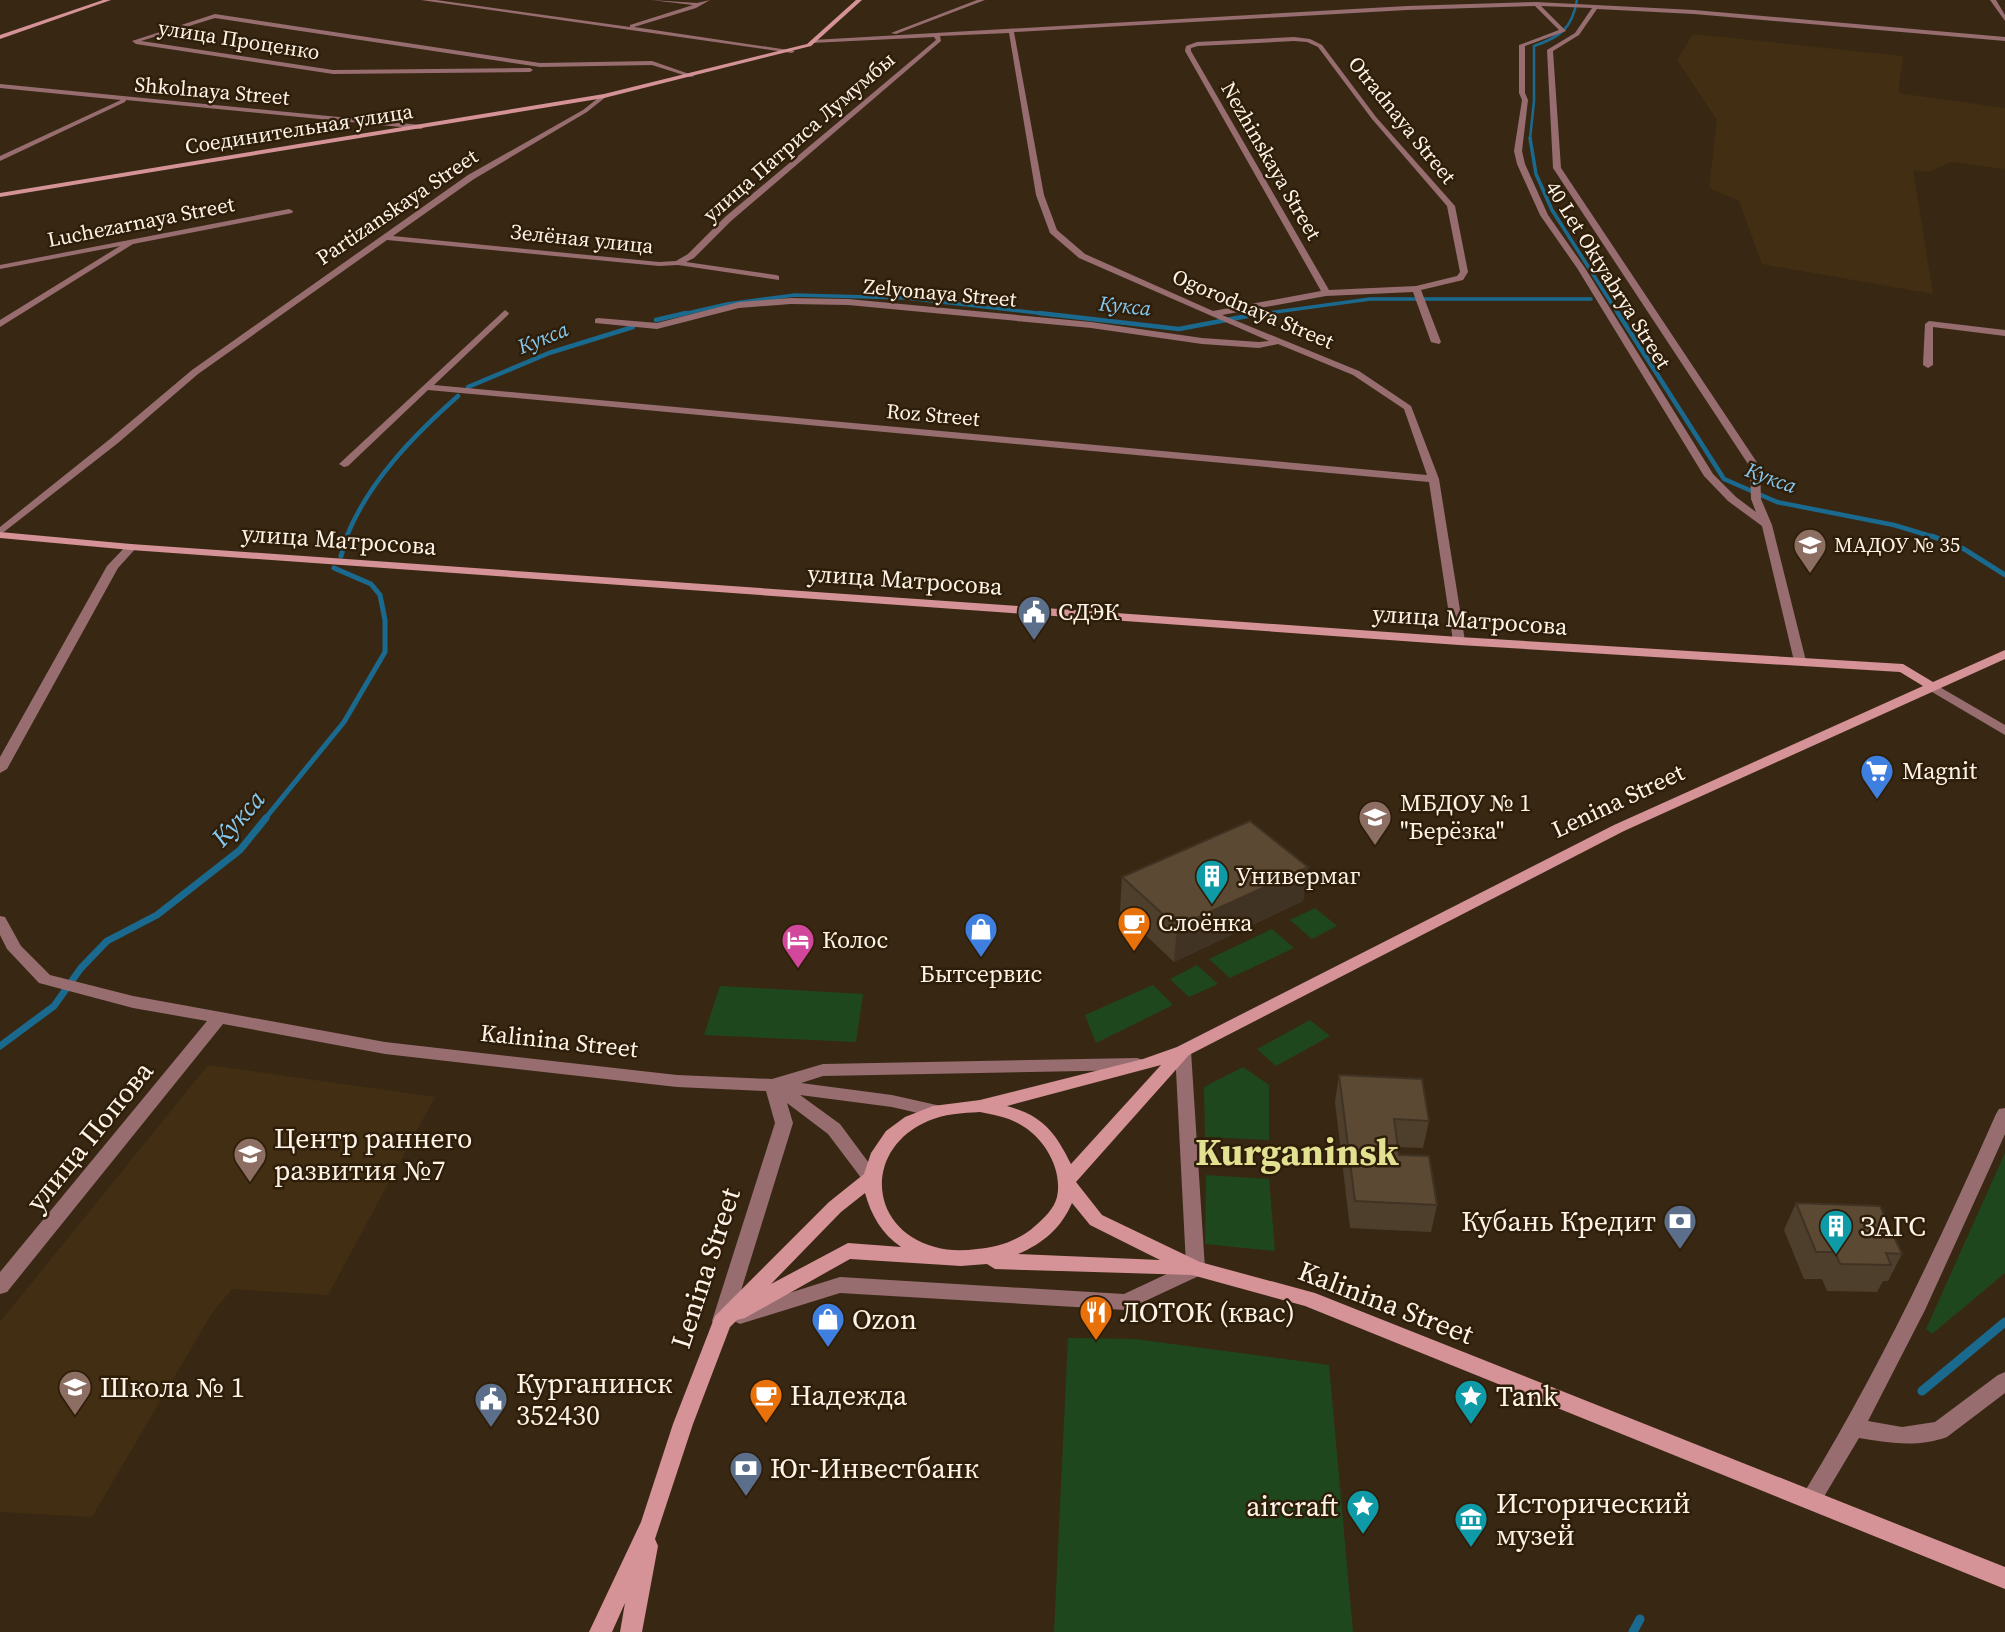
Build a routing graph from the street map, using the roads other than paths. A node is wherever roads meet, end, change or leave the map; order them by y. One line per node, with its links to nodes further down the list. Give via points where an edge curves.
1 (108, 0): 16 (street)
2 (424, 0): 8 (street)
3 (654, 0): 9 (street)
4 (707, 0): 9 (street)
5 (859, 0): 19 (street, Partizanskaya Street)
6 (982, 0): 17 (street)
7 (1993, 0): 12 (street)
8 (447, 1): 13 (street)
9 (700, 4): 13 (street)
10 (1536, 4): 11 (street); 14 (street); 49 (street, 40 Let Oktyabrya Street, via 1563,31 1522,45 1521,164 1544,215 1709,476)
11 (1596, 6): 18 (street); 49 (street, 40 Let Oktyabrya Street, via 1577,34 1550,50 1556,168 1755,467 1756,496)
12 (2005, 19)
13 (627, 28): 21 (street)
14 (1011, 30): 15 (street); 39 (street, Ogorodnaya Street, via 1040,195 1053,231 1082,256)
15 (936, 35): 17 (street); 33 (street, улица Патриса Лумумбы, via 939,40)
16 (0, 37)
17 (879, 38): 19 (street)
18 (2005, 39)
19 (813, 42): 21 (street, Partizanskaya Street)
20 (1188, 47): 36 (street, Nezhinskaya Street); 37 (street, Otradnaya Street, via 1308,40 1320,46 1374,118 1451,206 1464,272 1460,278)
21 (792, 51): 23 (street, Partizanskaya Street)
22 (549, 65): 22 (street, улица Проценко, via 215,16 135,41 333,72 512,71); 23 (street, улица Проценко, via 652,63)
23 (692, 75): 25 (street, Partizanskaya Street)
24 (0, 86): 26 (street, Shkolnaya Street)
25 (604, 96): 27 (street, Соединительная улица); 31 (street, Partizanskaya Street, via 471,177)
26 (124, 100): 27 (street, Shkolnaya Street); 28 (street)
27 (421, 127): 29 (street, Соединительная улица)
28 (0, 159)
29 (0, 195)
30 (289, 211): 32 (street, Luchezarnaya Street)
31 (384, 237): 33 (street, Зелёная улица); 50 (street, Partizanskaya Street, via 195,372)
32 (131, 243): 34 (street, Luchezarnaya Street); 41 (street)
33 (678, 264): 35 (street, Зелёная улица)
34 (0, 267)
35 (776, 278)
36 (1326, 293): 37 (street); 39 (street)
37 (1418, 295): 44 (street)
38 (505, 313): 46 (street)
39 (1216, 316): 43 (street, Ogorodnaya Street)
40 (598, 321): 43 (street, Zelyonaya Street, via 657,326 739,305 848,302 1091,325 1202,341)
41 (0, 324)
42 (2005, 333): 45 (street, via 1929,324)
43 (1280, 342): 48 (street, Ogorodnaya Street, via 1356,373 1408,408)
44 (1436, 342)
45 (1928, 365)
46 (428, 387): 47 (street); 48 (street, Roz Street)
47 (344, 464)
48 (1434, 479): 52 (street, Ogorodnaya Street)
49 (1767, 525): 54 (street, 40 Let Oktyabrya Street)
50 (0, 533): 51 (street, улица Матросова)
51 (131, 547): 52 (street, улица Матросова); 57 (street, via 113,566)
52 (1460, 641): 54 (street, улица Матросова)
53 (2005, 654): 55 (street)
54 (1800, 661): 55 (street, улица Матросова, via 1903,668)
55 (1931, 686): 56 (street); 60 (street, Lenina Street, via 1619,828)
56 (2005, 731)
57 (0, 769)
58 (0, 921): 59 (street, Kalinina Street, via 15,949 45,979)
59 (218, 1019): 62 (street, Kalinina Street, via 385,1048 677,1081); 70 (street, улица Попова)
60 (1183, 1051): 61 (street, Lenina Street); 67 (street); 69 (street)
61 (1146, 1064): 62 (street, Kalinina Street, via 823,1070); 63 (street, Lenina Street)
62 (773, 1084): 64 (street); 66 (street, via 834,1129); 71 (street, Lenina Street, via 783,1123)
63 (980, 1107): 64 (street); 67 (street, via 1024,1118 1046,1135 1061,1157)
64 (935, 1111): 66 (street, via 891,1137)
65 (2005, 1114): 73 (street, via 1930,1285)
66 (871, 1178): 68 (street, via 879,1215 892,1231 910,1245); 71 (street, via 835,1207)
67 (1066, 1182): 68 (street, via 1063,1203 1052,1223 1034,1239 1011,1252); 69 (street, via 1096,1220)
68 (957, 1259): 69 (street); 71 (street, via 848,1251)
69 (1196, 1269): 71 (street, via 1126,1302 840,1285); 74 (street, Kalinina Street, via 1308,1299 1746,1476)
70 (0, 1286)
71 (722, 1322): 75 (street, Lenina Street)
72 (2005, 1381): 73 (street, via 1940,1430 1902,1436)
73 (1855, 1427): 74 (street)
74 (1812, 1498): 76 (street, Kalinina Street)
75 (651, 1524): 77 (street); 78 (street, Lenina Street)
76 (2005, 1578)
77 (600, 1632)
78 (631, 1632)

